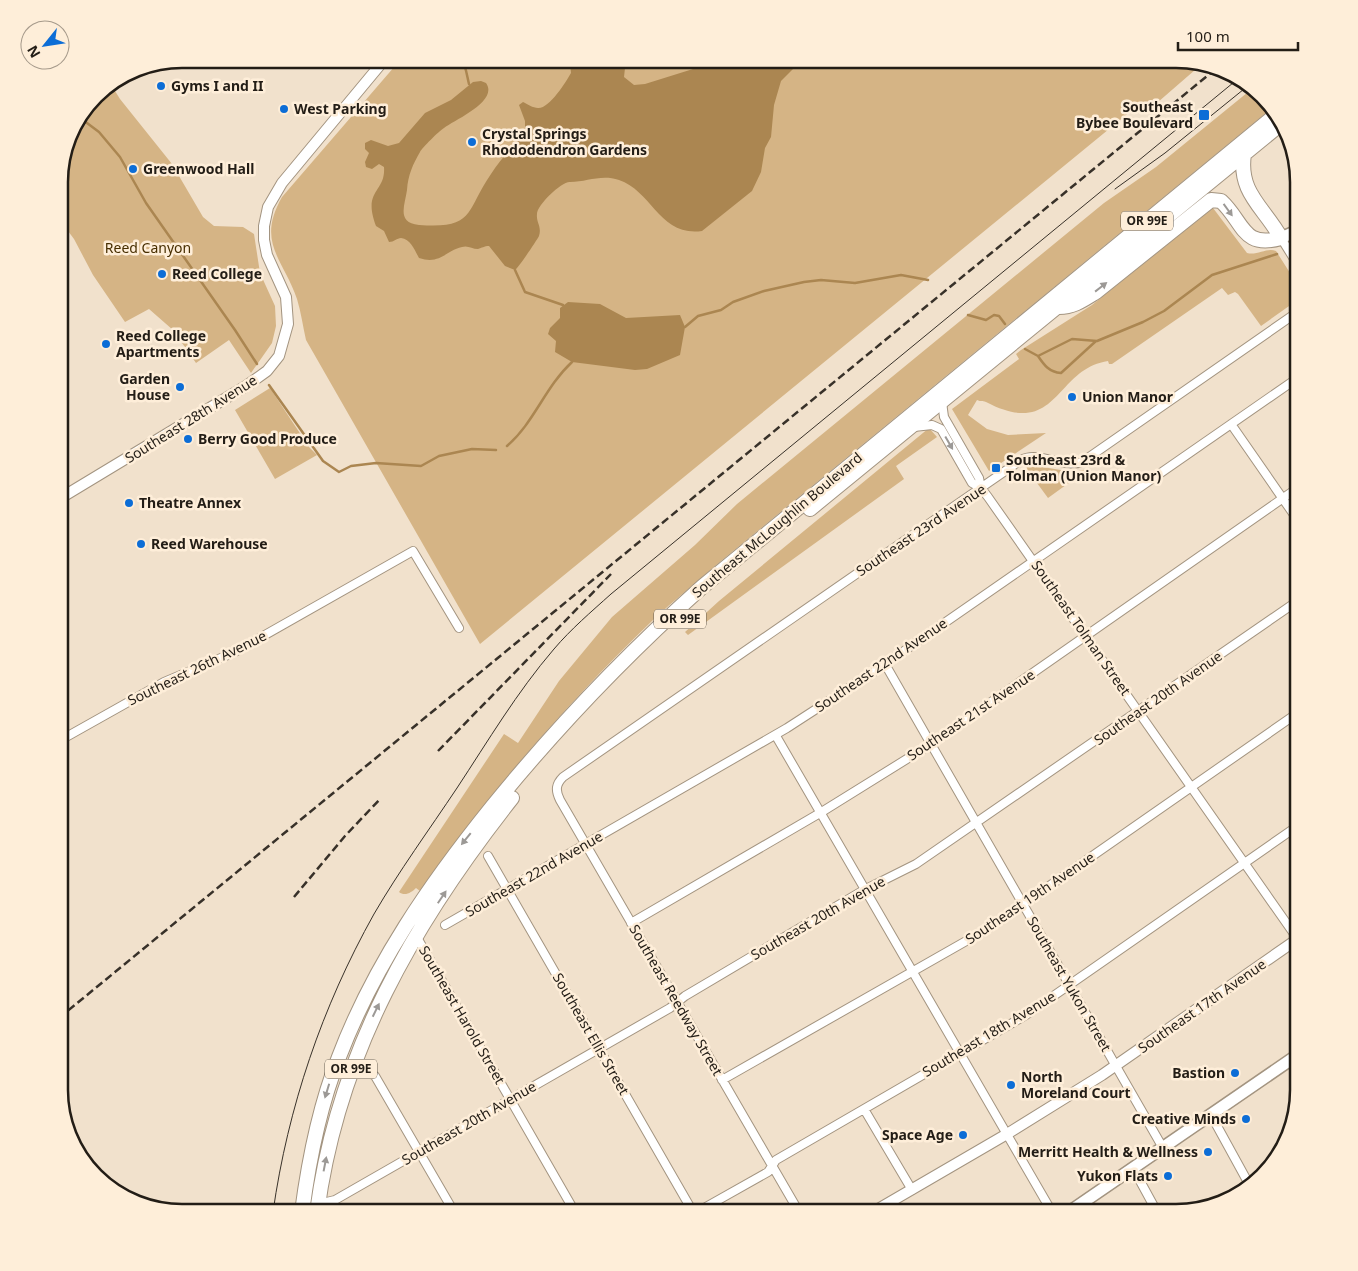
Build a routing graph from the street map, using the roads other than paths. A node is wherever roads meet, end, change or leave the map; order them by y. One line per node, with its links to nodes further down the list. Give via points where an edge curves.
1 (378, 68): 17 (street, Southeast 28th Avenue, via 282,183 268,207 264,240 267,255 286,297 289,314 281,352 267,371 257,378)
2 (1271, 118): 10 (highway, Southeast McLoughlin Boulevard / OR 99E)
3 (1277, 127): 4 (highway, Southeast McLoughlin Boulevard / OR 99E)
4 (1244, 154): 6 (highway, via 1242,172 1245,183); 8 (highway, Southeast McLoughlin Boulevard / OR 99E)
5 (1290, 234): 6 (main road)
6 (1281, 238): 7 (street); 8 (highway, one-way to 6, via 1070,307 1096,292 1211,200 1221,201 1256,241)
7 (1290, 252)
8 (1058, 307): 10 (highway, Southeast McLoughlin Boulevard / OR 99E)
9 (1290, 317): 15 (street, Southeast 23rd Avenue, via 1082,462 1072,464 1026,458)
10 (1015, 336): 12 (highway, Southeast McLoughlin Boulevard / OR 99E); 41 (highway, Southeast McLoughlin Boulevard / OR 99E, one-way to 41, via 702,587 643,640 533,757 454,854)
11 (1290, 383): 13 (street, Southeast 22nd Avenue)
12 (942, 402): 14 (highway, Southeast McLoughlin Boulevard / OR 99E); 15 (street, Southeast Tolman Street, via 944,417 979,478)
13 (1231, 424): 18 (street); 20 (street, Southeast 22nd Avenue)
14 (911, 428): 15 (street, Southeast Tolman Street, one-way to 15, via 937,426 972,483); 45 (highway, Southeast McLoughlin Boulevard / OR 99E, one-way to 14, via 492,823 549,752 611,685 717,585)
15 (981, 488): 20 (street, Southeast Tolman Street); 31 (street, Southeast 23rd Avenue, via 563,777)
16 (1290, 493): 18 (street, Southeast 21st Avenue)
17 (68, 494)
18 (1283, 498): 19 (street); 23 (street, Southeast 21st Avenue)
19 (1290, 508)
20 (1034, 560): 23 (street, Southeast Tolman Street); 24 (street, Southeast 22nd Avenue)
21 (1290, 606): 25 (street, Southeast 20th Avenue)
22 (459, 628): 27 (street, Southeast 26th Avenue, via 413,550 235,652 164,682)
23 (1087, 636): 25 (street, Southeast Tolman Street); 29 (street, Southeast 21st Avenue)
24 (885, 664): 28 (street, Southeast 22nd Avenue); 29 (street, Southeast Yukon Street)
25 (1139, 712): 30 (street, Southeast Tolman Street); 33 (street, Southeast 20th Avenue)
26 (1290, 718): 30 (street, Southeast 19th Avenue)
27 (68, 736)
28 (776, 736): 32 (street); 35 (street, Southeast 22nd Avenue)
29 (931, 744): 32 (street, Southeast 21st Avenue); 33 (street, Southeast Yukon Street)
30 (1192, 787): 37 (street, Southeast Tolman Street); 40 (street, Southeast 19th Avenue)
31 (556, 788): 35 (street, Southeast Reedway Street)
32 (820, 813): 39 (street); 42 (street, Southeast 21st Avenue)
33 (976, 824): 39 (street, Southeast 20th Avenue, via 916,864); 40 (street, Southeast Yukon Street)
34 (1290, 831): 37 (street, Southeast 18th Avenue)
35 (586, 844): 38 (street, Southeast 22nd Avenue); 42 (street, Southeast Reedway Street)
36 (488, 856): 38 (street, Southeast Ellis Street)
37 (1245, 863): 44 (street, Southeast Tolman Street); 48 (street, Southeast 18th Avenue)
38 (506, 890): 43 (street, Southeast 22nd Avenue); 50 (street, Southeast Ellis Street)
39 (864, 890): 47 (street); 49 (street, Southeast 20th Avenue)
40 (1023, 904): 47 (street, Southeast 19th Avenue, via 977,936); 48 (street, Southeast Yukon Street)
41 (408, 922): 45 (street, Southeast Harold Street); 66 (highway, Southeast McLoughlin Boulevard / OR 99E, one-way to 66, via 371,984 338,1059 315,1136)
42 (631, 923): 49 (street, Southeast Reedway Street)
43 (445, 925)
44 (1290, 927)
45 (417, 936): 53 (highway, Southeast McLoughlin Boulevard / OR 99E, one-way to 45, via 379,1003); 56 (street, Southeast Harold Street)
46 (1290, 946): 54 (street, Southeast 17th Avenue)
47 (911, 971): 51 (street); 55 (street, Southeast 19th Avenue)
48 (1070, 985): 51 (street, Southeast 18th Avenue); 54 (street, Southeast Yukon Street)
49 (677, 1002): 50 (street, Southeast 20th Avenue); 55 (street, Southeast Reedway Street)
50 (599, 1048): 56 (street, Southeast 20th Avenue); 71 (street, Southeast Ellis Street)
51 (960, 1053): 57 (street, Southeast 18th Avenue); 59 (street)
52 (1290, 1060): 58 (main road)
53 (353, 1062): 61 (street, via 375,1076); 67 (highway, Southeast McLoughlin Boulevard / OR 99E, one-way to 53, via 333,1124)
54 (1116, 1066): 59 (street, Southeast 17th Avenue); 60 (street, Southeast Yukon Street)
55 (722, 1080): 62 (street, Southeast Reedway Street)
56 (510, 1099): 61 (street, Southeast 20th Avenue); 70 (street, Southeast Harold Street)
57 (864, 1109): 62 (street, Southeast 18th Avenue, via 776,1160); 65 (street)
58 (1210, 1116): 60 (main road); 64 (street)
59 (1007, 1134): 65 (street, Southeast 17th Avenue); 75 (street)
60 (1163, 1148): 63 (main road)
61 (419, 1152): 68 (street, Southeast 20th Avenue); 69 (street)
62 (772, 1166): 72 (street, Southeast 18th Avenue, via 768,1172); 73 (street, Southeast Reedway Street)
63 (1133, 1168): 76 (main road); 77 (street)
64 (1246, 1180)
65 (912, 1190): 74 (street, Southeast 17th Avenue)
66 (303, 1204)
67 (318, 1204)
68 (326, 1204)
69 (449, 1204)
70 (570, 1204)
71 (690, 1204)
72 (710, 1204)
73 (794, 1204)
74 (887, 1204)
75 (1047, 1204)
76 (1081, 1204)
77 (1153, 1204)

